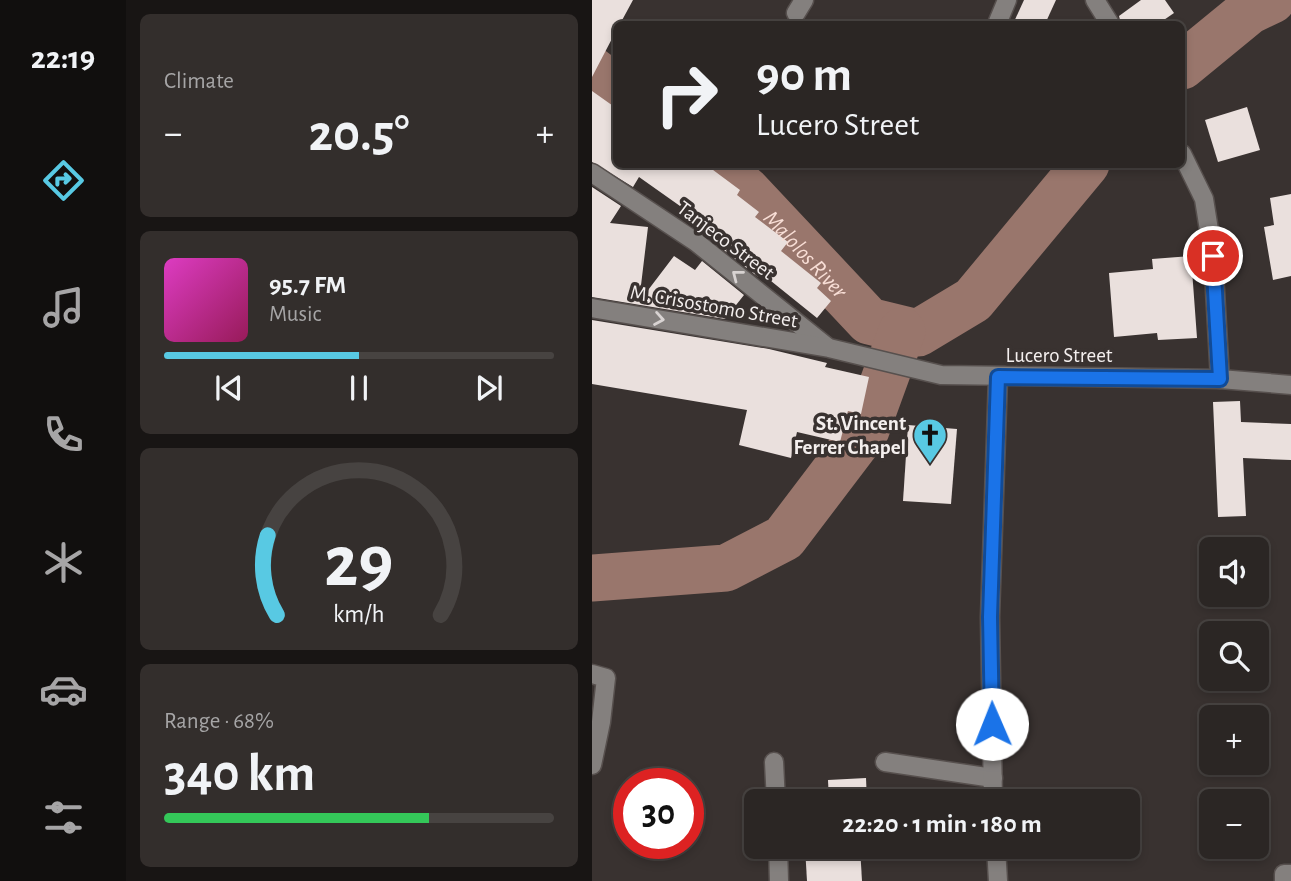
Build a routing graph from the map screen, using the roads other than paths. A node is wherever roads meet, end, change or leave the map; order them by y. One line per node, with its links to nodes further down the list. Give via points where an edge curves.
1 (1007, 0): 3 (street)
2 (1095, 0): 4 (street)
3 (998, 21)
4 (1108, 21)
5 (1185, 160): 10 (street, via 1204,199 1213,256)
6 (592, 173): 8 (street, Tanjeco Street, one-way to 6, via 695,242)
7 (592, 308): 8 (street, M. Crisostomo Street, one-way to 8)
8 (829, 348): 9 (street, Lucero Street, via 941,375)
9 (998, 377): 10 (street, Lucero Street); 16 (street, via 990,617)
10 (1220, 379): 11 (street, Lucero Street)
11 (1291, 385)
12 (599, 676): 15 (street, via 601,722)
13 (773, 762): 17 (street)
14 (885, 762): 16 (street)
15 (592, 765)
16 (993, 778): 18 (street)
17 (775, 789)
18 (993, 789)
19 (778, 859): 22 (street)
20 (997, 859): 23 (street)
21 (1291, 874): 24 (street, via 1284,874)
22 (779, 881)
23 (998, 881)
24 (1284, 881)

